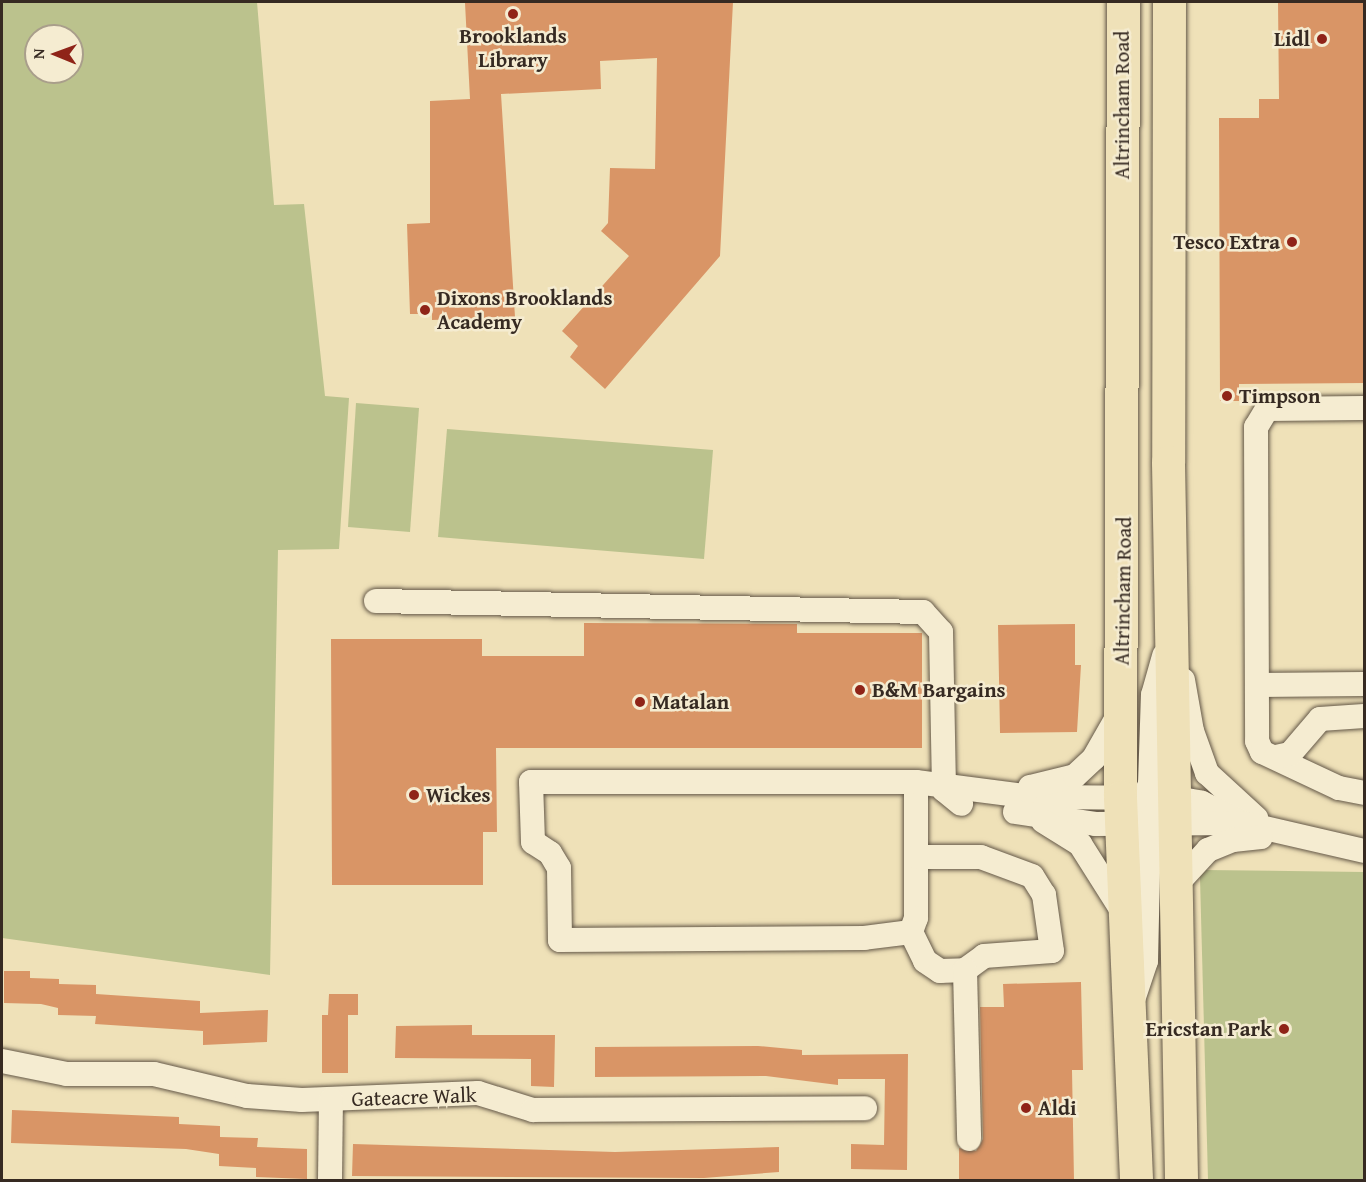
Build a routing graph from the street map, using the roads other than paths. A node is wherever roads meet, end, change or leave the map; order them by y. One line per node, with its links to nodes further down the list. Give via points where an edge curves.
1 (1123, 2): 8 (highway, Altrincham Road)
2 (1168, 2): 5 (highway, Altrincham Road)
3 (1365, 408): 7 (street, via 1267,409 1257,422)
4 (376, 601): 12 (street, via 923,612 941,632)
5 (1172, 628): 16 (highway, Altrincham Road); 18 (street, via 1192,731 1207,773 1244,811)
6 (1365, 684): 7 (street)
7 (1258, 685): 10 (street, via 1257,741 1262,752)
8 (1120, 711): 13 (street, via 1095,758 1075,776 1056,784); 16 (highway, Altrincham Road)
9 (1365, 716): 10 (street, via 1320,719 1290,754)
10 (1276, 757): 14 (street, via 1339,788)
11 (916, 782): 12 (street); 19 (street); 23 (street, via 531,782 533,842 550,853 559,868 560,940 864,938)
12 (944, 784): 13 (street); 15 (street, via 947,794)
13 (992, 792): 16 (street)
14 (1365, 793)
15 (961, 804): 17 (street); 19 (street, via 938,809)
16 (1148, 810): 17 (street); 18 (street, via 1202,803 1243,824); 21 (highway, Altrincham Road); 22 (highway, Altrincham Road); 25 (street, via 1146,961)
17 (1015, 812): 22 (street, via 1060,828 1080,844)
18 (1287, 836): 20 (street); 21 (street, via 1233,840 1208,850)
19 (917, 850): 23 (street, via 916,918); 24 (street, via 1009,863 1032,876 1044,895 1052,951 984,956)
20 (1365, 851)
21 (1175, 886): 32 (highway, Altrincham Road)
22 (1125, 917): 25 (highway, Altrincham Road)
23 (911, 932): 24 (street, via 925,961 940,971)
24 (965, 970): 29 (street)
25 (1131, 1005): 31 (highway, Altrincham Road)
26 (2, 1061): 27 (street, Gateacre Walk, via 67,1074 154,1074 247,1096)
27 (331, 1100): 28 (street, Gateacre Walk, via 478,1093 533,1110); 30 (street)
28 (865, 1108)
29 (969, 1139)
30 (330, 1180)
31 (1136, 1180)
32 (1181, 1180)

